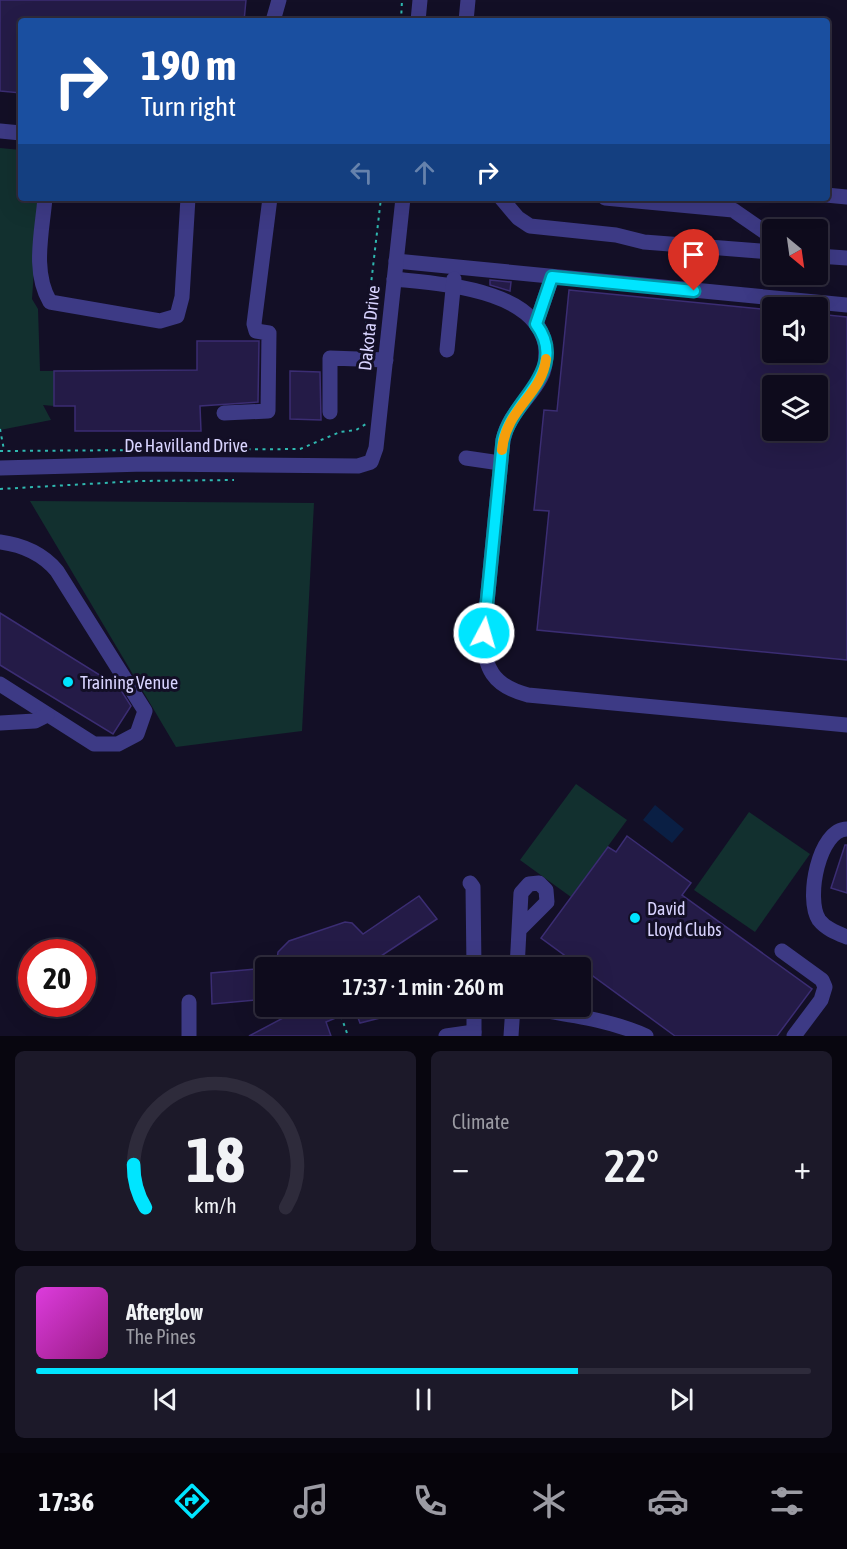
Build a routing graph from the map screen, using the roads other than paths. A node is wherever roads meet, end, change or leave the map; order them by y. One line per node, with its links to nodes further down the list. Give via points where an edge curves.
1 (279, 0): 4 (street)
2 (420, 0): 5 (street)
3 (468, 0): 6 (street)
4 (274, 18)
5 (418, 18)
6 (466, 18)
7 (0, 130): 8 (street)
8 (18, 133)
9 (830, 195): 10 (street)
10 (847, 197)
11 (45, 201): 12 (street, via 39,271 51,302 160,321 177,316 182,297)
12 (188, 201)
13 (270, 201): 30 (street, via 254,324 256,331 269,333 268,411)
14 (403, 201): 21 (street, Dakota Drive)
15 (504, 201): 18 (street, via 530,226 616,235 644,242)
16 (637, 201): 17 (street, via 733,210)
17 (762, 230)
18 (762, 251)
19 (828, 257): 20 (street)
20 (847, 258)
21 (396, 261): 22 (street); 24 (street, Dakota Drive)
22 (455, 267): 23 (street); 25 (street)
23 (552, 277): 26 (street); 27 (street)
24 (394, 279): 25 (street); 29 (street, Dakota Drive)
25 (453, 287): 27 (street, via 505,300); 28 (street)
26 (847, 305)
27 (536, 324): 34 (street, via 545,342 545,366 542,377 506,427)
28 (447, 350)
29 (379, 359): 31 (street, via 330,358); 33 (street, Dakota Drive, via 376,448)
30 (224, 412)
31 (330, 412)
32 (466, 458): 34 (street)
33 (371, 462): 35 (street, De Havilland Drive, via 357,466 145,464)
34 (501, 463): 40 (street, via 483,652 495,678 504,686 528,695)
35 (2, 468)
36 (0, 542): 38 (street, via 47,559 145,711 136,734 118,744 94,744)
37 (0, 684): 38 (street)
38 (47, 715): 39 (street, via 35,721)
39 (0, 723)
40 (847, 725)
41 (847, 828): 44 (street, via 828,837 812,894 820,921)
42 (470, 883): 46 (street)
43 (520, 929): 47 (street)
44 (847, 937)
45 (782, 951): 57 (street, via 822,980 825,987 821,1000)
46 (474, 957)
47 (517, 957)
48 (189, 1002): 53 (street)
49 (474, 1017): 52 (street)
50 (514, 1017): 55 (street)
51 (584, 1017): 56 (street)
52 (474, 1034): 54 (street)
53 (189, 1036)
54 (446, 1036)
55 (511, 1036)
56 (646, 1036)
57 (794, 1036)

